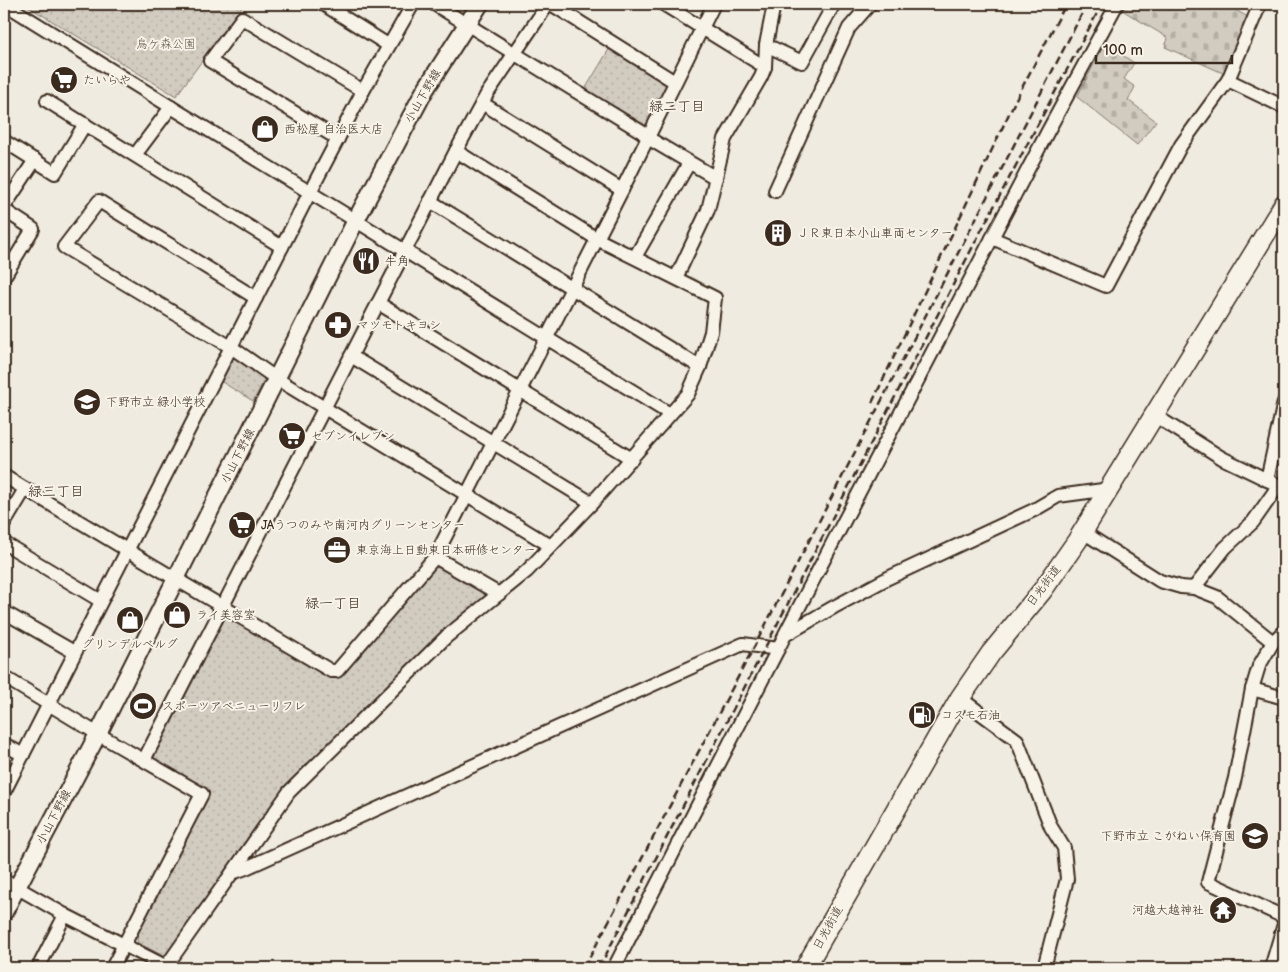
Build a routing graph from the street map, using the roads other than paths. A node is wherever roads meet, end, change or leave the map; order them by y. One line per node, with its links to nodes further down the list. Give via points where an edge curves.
1 (322, 4): 16 (street)
2 (412, 4): 16 (street)
3 (434, 4): 14 (street)
4 (480, 4): 14 (main road, 小山下野線)
5 (549, 4): 18 (street); 21 (street)
6 (663, 4): 15 (street)
7 (714, 4): 15 (street)
8 (834, 4): 17 (street, via 802,62)
9 (870, 4): 37 (street, via 849,28)
10 (1117, 4): 43 (street)
11 (1260, 4): 20 (street)
12 (770, 5): 17 (street)
13 (5, 7): 25 (street)
14 (466, 24): 18 (street); 42 (main road, 小山下野線, via 425,90)
15 (703, 29): 19 (street); 21 (street)
16 (388, 45): 22 (street)
17 (766, 45): 19 (street)
18 (514, 53): 24 (street); 28 (street)
19 (765, 67): 35 (street, via 725,138)
20 (1228, 80): 26 (street); 43 (street, via 1181,145 1106,286)
21 (675, 82): 28 (street)
22 (362, 91): 29 (street); 29 (street, via 242,18 210,61)
23 (47, 100): 27 (street)
24 (482, 103): 31 (street); 36 (street)
25 (171, 107): 32 (street); 38 (street)
26 (1284, 107)
27 (85, 124): 32 (street); 33 (street, via 55,173)
28 (648, 138): 34 (street); 36 (street)
29 (338, 139): 38 (street)
30 (4, 141): 33 (street)
31 (456, 152): 39 (street); 44 (street)
32 (135, 155): 45 (street)
33 (35, 160): 41 (street)
34 (689, 163): 35 (street); 47 (street)
35 (716, 178): 49 (street, via 708,210)
36 (622, 190): 44 (street)
37 (775, 191)
38 (310, 192): 42 (street); 45 (street)
39 (430, 201): 46 (street); 50 (street)
40 (1284, 204): 62 (highway, 日光街道)
41 (4, 209): 48 (street, via 33,229)
42 (356, 220): 46 (street); 57 (main road, 小山下野線)
43 (992, 238): 84 (street)
44 (597, 239): 47 (street); 50 (street)
45 (282, 247): 51 (street)
46 (405, 250): 52 (street); 53 (street)
47 (635, 257): 49 (street)
48 (4, 274)
49 (676, 278): 56 (street, via 715,298 711,332)
50 (571, 288): 53 (street); 56 (street)
51 (256, 298): 54 (street); 54 (street, via 99,201 64,247)
52 (378, 303): 55 (street); 58 (street)
53 (547, 338): 58 (street); 61 (street)
54 (231, 347): 57 (street); 75 (street)
55 (351, 356): 60 (street); 63 (street)
56 (700, 367): 61 (street, via 688,394)
57 (277, 379): 60 (street); 77 (main road, 小山下野線)
58 (520, 391): 63 (street); 64 (street)
59 (1284, 402): 66 (street)
60 (324, 407): 69 (street); 81 (street)
61 (670, 414): 64 (street)
62 (1154, 415): 66 (street, via 1218,456); 68 (highway, 日光街道)
63 (492, 442): 69 (street); 70 (street)
64 (632, 459): 70 (street)
65 (4, 476): 67 (street)
66 (1277, 485): 78 (street, via 1253,522 1225,548)
67 (26, 489): 71 (street); 75 (street)
68 (1110, 489): 72 (highway, 日光街道); 84 (street, via 1058,496 888,578)
69 (466, 494): 74 (street); 76 (street)
70 (592, 504): 74 (street)
71 (4, 524)
72 (1083, 532): 78 (street, via 1160,581); 90 (highway, 日光街道)
73 (4, 543): 80 (street)
74 (551, 546): 79 (street, via 528,571)
75 (126, 551): 77 (street); 80 (street)
76 (435, 557): 79 (street); 81 (street, via 336,671)
77 (176, 580): 81 (street); 93 (main road, 小山下野線)
78 (1194, 588): 85 (street, via 1217,598)
79 (499, 594): 98 (street, via 446,637 289,792)
80 (101, 601): 87 (street)
81 (223, 606): 96 (street)
82 (4, 612): 87 (street)
83 (1284, 630): 85 (street)
84 (786, 634): 86 (street)
85 (1273, 642): 89 (street, via 1259,666)
86 (778, 649): 98 (street, via 743,644); 108 (street)
87 (74, 652): 92 (street)
88 (4, 677): 92 (street)
89 (1252, 689): 91 (street); 102 (street, via 1235,778 1208,882)
90 (960, 698): 109 (highway, 日光街道); 110 (street, via 1017,740 1051,827 1064,848 1067,879)
91 (1284, 698)
92 (49, 705): 93 (street); 95 (street)
93 (98, 734): 96 (street); 99 (main road, 小山下野線)
94 (4, 744): 95 (street)
95 (23, 755): 97 (street)
96 (144, 760): 104 (street, via 202,794)
97 (4, 792)
98 (232, 873): 107 (street)
99 (10, 884): 100 (main road, 小山下野線); 101 (street)
100 (4, 912)
101 (65, 915): 104 (street); 105 (street)
102 (1284, 917)
103 (1284, 924): 111 (street)
104 (124, 946): 106 (street); 107 (street)
105 (38, 968)
106 (112, 968)
107 (166, 968)
108 (614, 968)
109 (806, 968)
110 (1044, 968)
111 (1271, 968)

